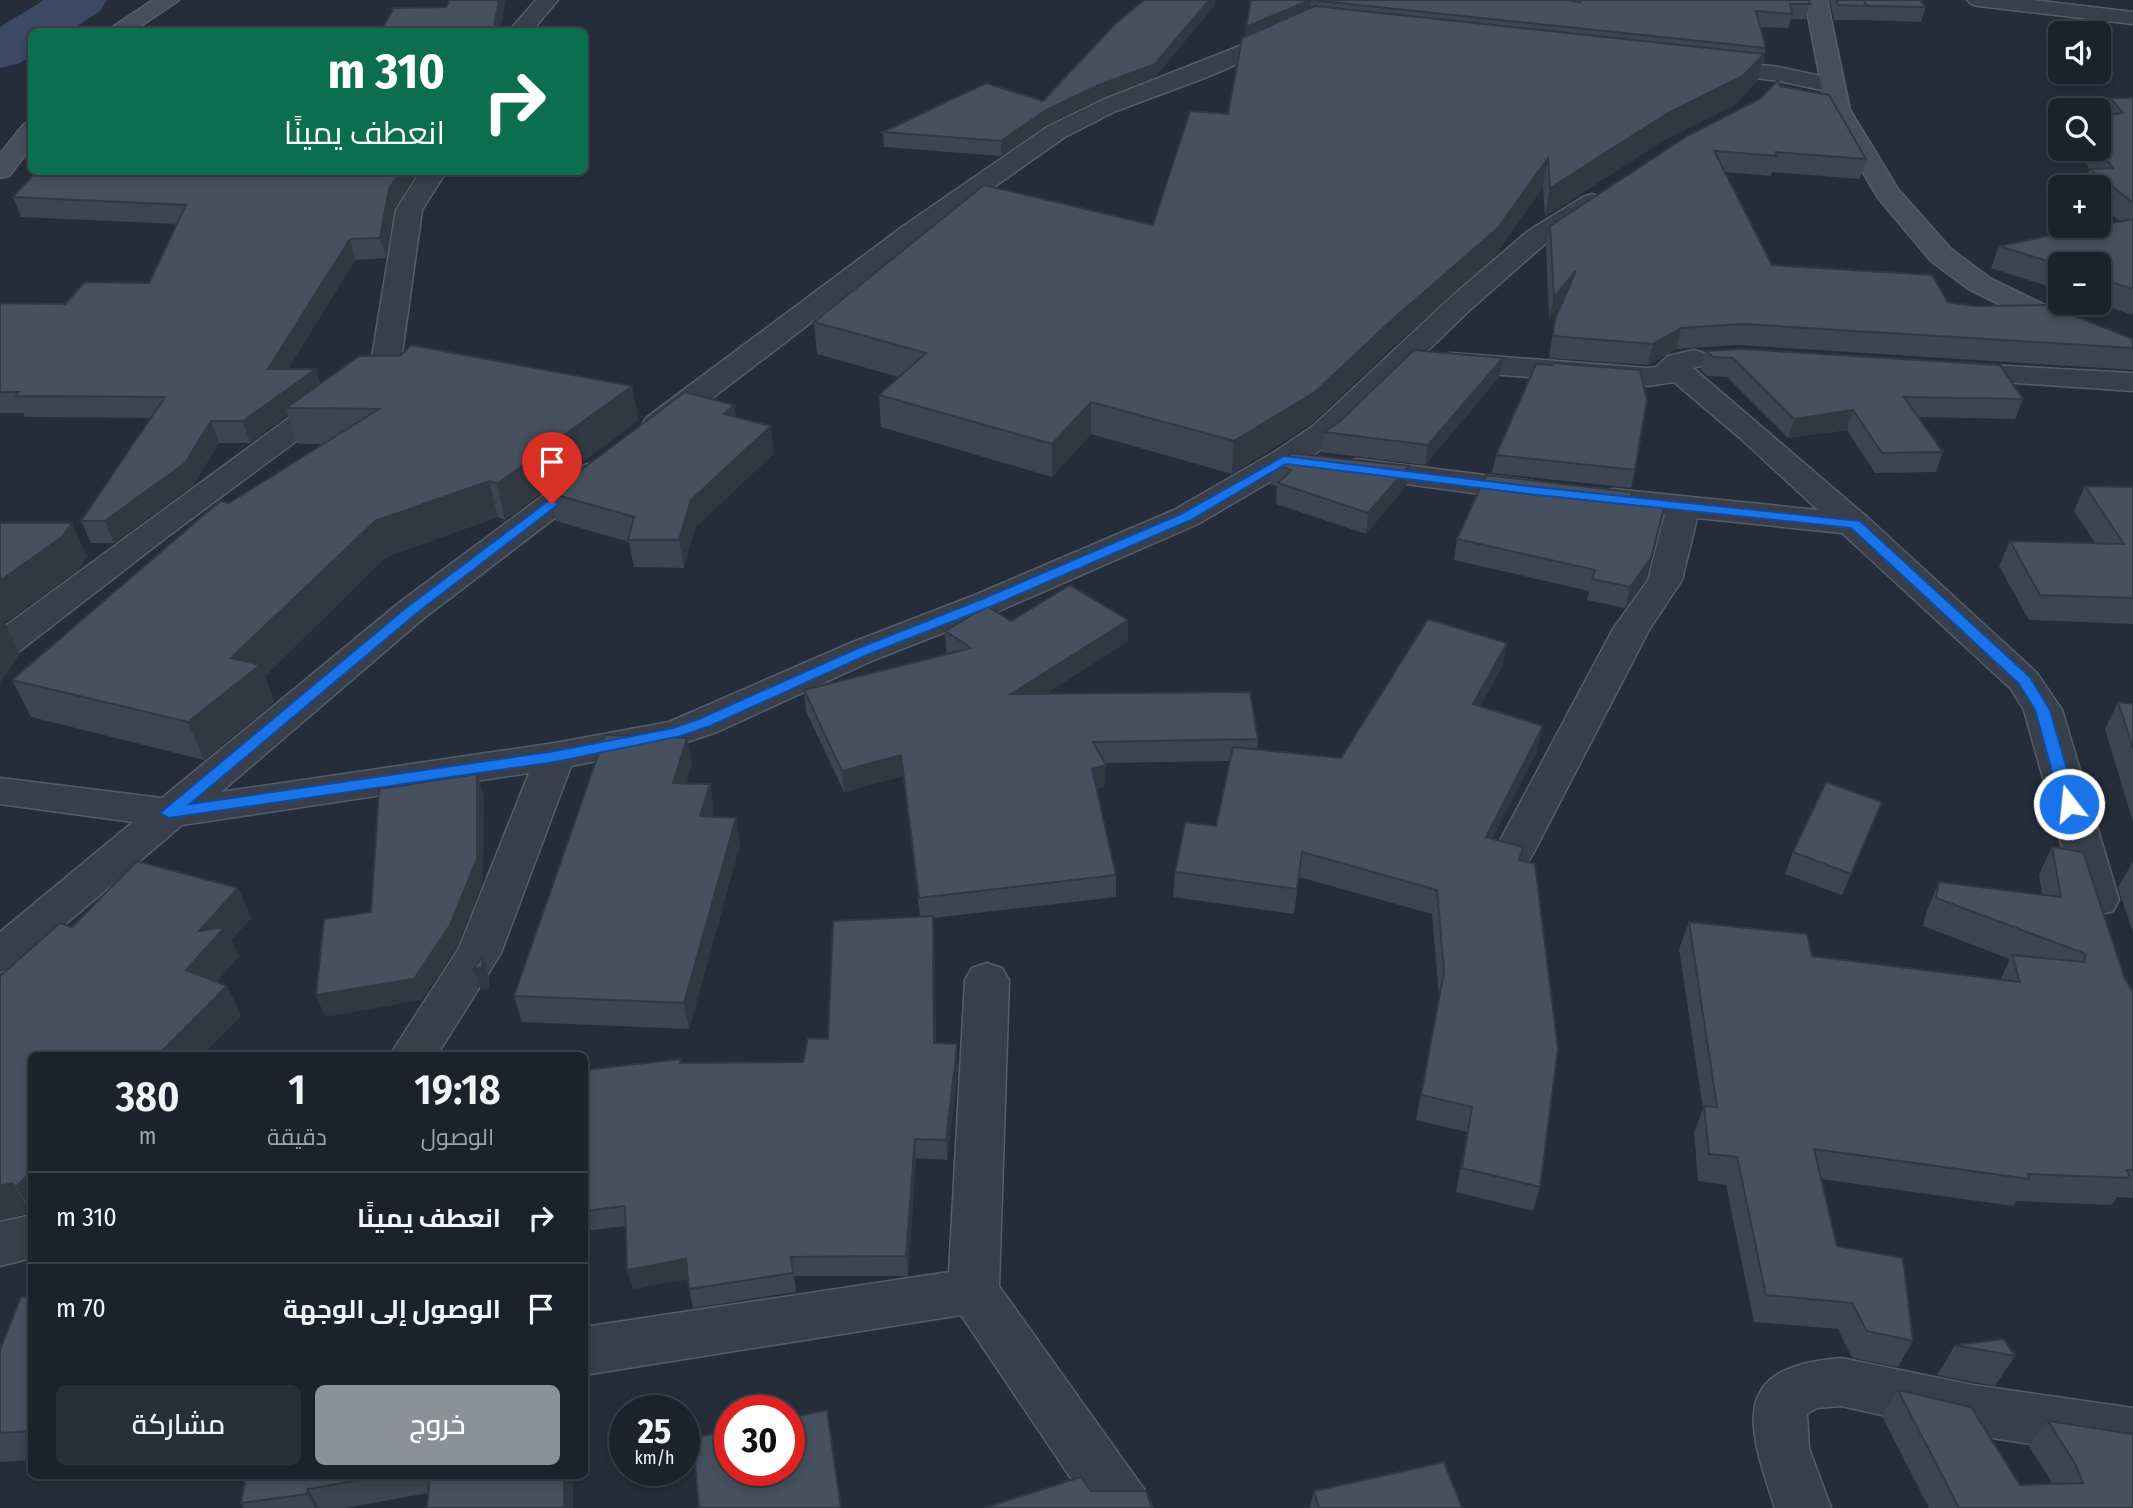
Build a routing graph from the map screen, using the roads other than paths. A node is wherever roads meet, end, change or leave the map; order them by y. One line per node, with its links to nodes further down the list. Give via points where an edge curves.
1 (168, 0): 7 (main road)
2 (547, 0): 8 (street)
3 (1816, 0): 11 (main road)
4 (1978, 0): 5 (street)
5 (2133, 18)
6 (1309, 23): 24 (street, via 1056,132 911,233)
7 (123, 28)
8 (522, 28)
9 (1686, 64): 10 (street)
10 (1779, 74): 11 (street); 12 (street)
11 (1830, 85): 17 (main road, via 1838,110 1887,192 1941,255 1991,290)
12 (1755, 102)
13 (28, 134): 14 (main road)
14 (0, 171)
15 (431, 175): 28 (street, via 409,210 400,363 155,530)
16 (1615, 187): 18 (street, via 1537,237)
17 (2133, 352)
18 (1401, 358): 20 (street, via 1648,377 1665,375); 25 (street, via 1324,433)
19 (1725, 358): 20 (street, via 1688,359)
20 (1673, 366): 27 (street)
21 (1930, 371): 22 (street)
22 (2133, 382)
23 (630, 407): 24 (street)
24 (671, 415): 31 (street, via 412,610)
25 (1284, 460): 26 (street); 29 (street, via 1186,517 861,652 704,723)
26 (1683, 507): 27 (street); 32 (street, via 1665,580 1630,629)
27 (1855, 524): 33 (street, via 1997,653 2043,710)
28 (0, 649)
29 (555, 757): 31 (street); 36 (street, via 480,953)
30 (0, 792): 31 (street)
31 (169, 813): 34 (street)
32 (1514, 852)
33 (2108, 928)
34 (0, 956)
35 (987, 980): 39 (street)
36 (415, 1052)
37 (28, 1237): 38 (street)
38 (0, 1244)
39 (973, 1291): 40 (street); 44 (street)
40 (588, 1350)
41 (1973, 1410): 42 (street); 43 (street); 45 (street, via 1841,1382 1795,1390 1780,1405 1782,1448)
42 (2133, 1434)
43 (2006, 1464)
44 (1124, 1508)
45 (1803, 1508)

